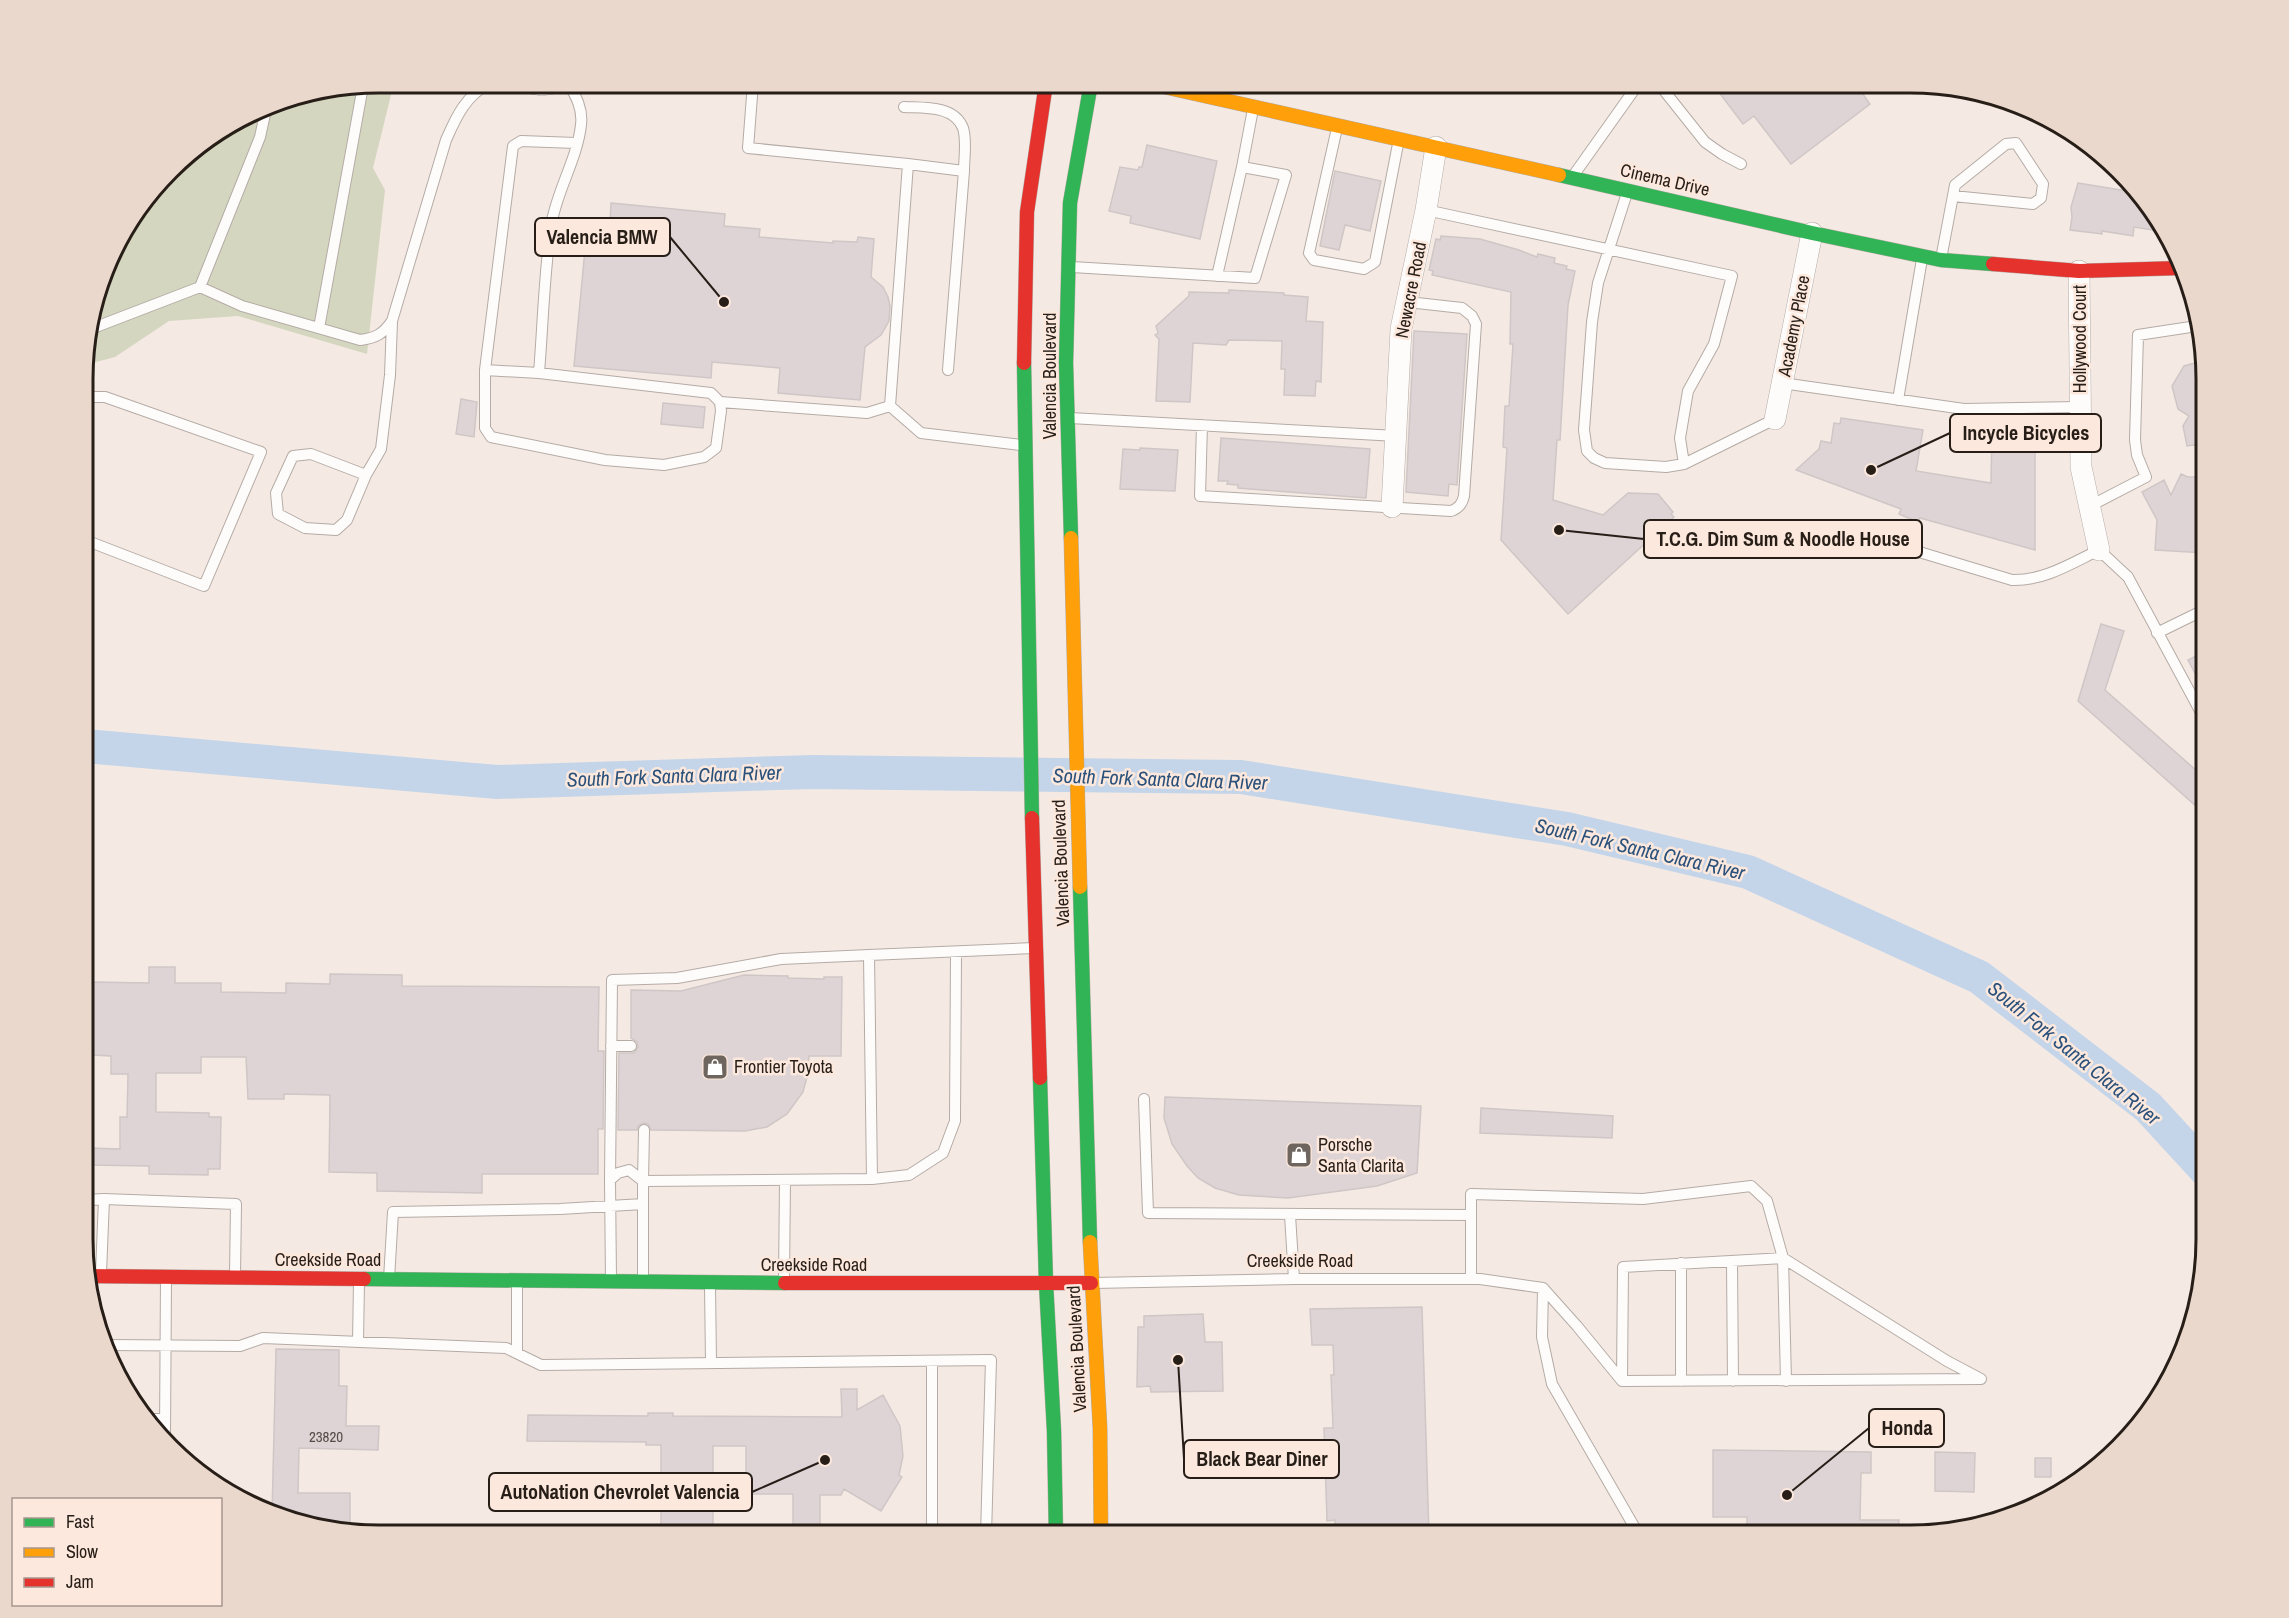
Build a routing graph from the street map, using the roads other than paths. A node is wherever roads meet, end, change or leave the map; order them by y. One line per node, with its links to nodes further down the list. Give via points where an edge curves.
1 (476, 93): 35 (lane, via 455,117 449,132)
2 (574, 93): 15 (lane, via 581,112)
3 (752, 93): 17 (lane, via 748,148)
4 (1045, 93): 52 (main road, Valencia Boulevard, via 1028,212)
5 (1088, 93): 29 (main road, Valencia Boulevard, via 1070,203)
6 (1189, 93): 11 (main road, Cinema Drive)
7 (1632, 93): 21 (lane)
8 (1666, 93): 18 (lane, via 1705,142)
9 (362, 94): 37 (lane)
10 (904, 107): 20 (lane, via 940,109 953,115 963,128)
11 (1253, 108): 13 (main road, Cinema Drive); 19 (lane)
12 (264, 118): 33 (lane, via 260,138)
13 (1337, 124): 14 (main road, Cinema Drive); 14 (lane, via 1309,253 1314,260 1364,269 1375,262)
14 (1400, 138): 16 (main road, Cinema Drive)
15 (576, 143): 39 (lane, via 520,141 513,146); 41 (lane, via 551,225)
16 (1436, 147): 21 (main road, Cinema Drive); 24 (street, Newacre Road)
17 (908, 164): 20 (lane); 46 (lane)
18 (1741, 164)
19 (1242, 167): 32 (lane); 32 (lane, via 1286,175 1255,278)
20 (964, 171): 40 (lane)
21 (1572, 177): 22 (main road, Cinema Drive)
22 (1628, 190): 25 (main road, Cinema Drive); 26 (lane)
23 (1953, 196): 23 (lane, via 1955,185 2006,144 2016,143 2043,184 2041,198 2033,204); 28 (lane)
24 (1426, 210): 26 (lane); 34 (street, Newacre Road)
25 (1812, 233): 27 (main road, Cinema Drive); 42 (street, Academy Place)
26 (1609, 248): 53 (lane, via 1592,322 1584,430 1587,451 1605,463 1666,467); 53 (lane, via 1732,276 1714,344 1688,391 1680,438)
27 (1923, 256): 28 (main road, Cinema Drive); 44 (lane)
28 (1941, 260): 31 (main road, Cinema Drive)
29 (1068, 267): 32 (lane); 48 (main road, Valencia Boulevard)
30 (2173, 268): 31 (main road, Cinema Drive)
31 (2079, 271): 47 (street, Hollywood Court)
32 (1217, 276)
33 (200, 287): 36 (lane); 37 (lane, via 242,306)
34 (1408, 302): 51 (street, Newacre Road, via 1401,329); 56 (lane, via 1462,308 1476,324 1464,496 1462,503 1451,511)
35 (392, 321): 37 (lane, via 374,338 360,340); 54 (lane, via 381,449)
36 (99, 326)
37 (319, 327)
38 (2191, 327): 55 (lane, via 2138,335 2135,440 2146,477)
39 (485, 370): 41 (lane); 45 (lane, via 485,428 491,437 605,460 664,465 704,457 716,448)
40 (948, 370)
41 (540, 373): 45 (lane, via 711,393)
42 (1782, 383): 44 (lane); 49 (street, Academy Place)
43 (93, 397): 57 (lane, via 105,397 261,452 204,586)
44 (1898, 400): 47 (lane, via 1964,409)
45 (720, 402): 46 (lane, via 867,414)
46 (890, 406): 52 (lane, via 921,433)
47 (2080, 407): 55 (street, Hollywood Court, via 2081,467)
48 (1067, 418): 50 (lane); 96 (main road, Valencia Boulevard)
49 (1775, 419): 53 (lane)
50 (1202, 425): 51 (lane); 56 (lane, via 1200,496)
51 (1397, 436): 56 (street, Newacre Road)
52 (1024, 445): 63 (main road, Valencia Boulevard)
53 (1684, 464)
54 (366, 475): 54 (lane, via 347,520 336,530 305,528 278,514 276,493 293,456 311,454)
55 (2090, 506): 59 (street, Hollywood Court)
56 (1392, 507)
57 (93, 543)
58 (1906, 548): 59 (lane, via 2022,581 2039,578)
59 (2099, 550): 61 (lane, via 2128,577)
60 (2196, 614): 61 (lane)
61 (2157, 633): 62 (lane)
62 (2196, 704)
63 (1037, 948): 64 (lane); 97 (main road, Valencia Boulevard)
64 (956, 953): 65 (lane); 70 (lane, via 955,1120 943,1152 909,1175)
65 (869, 955): 66 (lane, via 781,959 677,978 612,980); 70 (lane)
66 (612, 1046): 67 (lane); 71 (lane)
67 (631, 1047)
68 (1144, 1099): 78 (lane, via 1148,1213)
69 (644, 1130): 73 (lane)
70 (872, 1179): 72 (lane)
71 (609, 1180): 73 (lane, via 629,1170); 77 (lane)
72 (784, 1180): 73 (lane); 95 (lane)
73 (643, 1181): 76 (lane)
74 (104, 1199): 75 (lane); 84 (lane); 86 (lane, via 236,1204)
75 (93, 1200)
76 (643, 1204): 77 (lane); 93 (lane)
77 (609, 1205): 88 (lane, via 393,1212); 92 (lane)
78 (1290, 1215): 79 (lane); 89 (lane)
79 (1471, 1215): 80 (lane, via 1471,1194 1643,1199 1750,1186 1767,1201); 90 (lane)
80 (1783, 1258): 81 (lane); 108 (lane); 108 (lane, via 1982,1379)
81 (1732, 1262): 82 (lane); 107 (lane)
82 (1681, 1263): 105 (lane, via 1623,1267); 106 (lane)
83 (95, 1276): 84 (main road, Creekside Road)
84 (101, 1276): 85 (main road, Creekside Road)
85 (166, 1277): 86 (main road, Creekside Road); 101 (lane)
86 (235, 1278): 87 (main road, Creekside Road)
87 (358, 1279): 88 (main road, Creekside Road); 99 (lane)
88 (389, 1279): 91 (main road, Creekside Road)
89 (1294, 1279): 90 (lane, Creekside Road); 96 (lane, Creekside Road)
90 (1471, 1279): 98 (lane, Creekside Road)
91 (517, 1280): 92 (main road, Creekside Road); 102 (lane)
92 (611, 1281): 93 (main road, Creekside Road)
93 (643, 1282): 94 (main road, Creekside Road)
94 (711, 1283): 95 (main road, Creekside Road); 104 (lane)
95 (784, 1283): 97 (main road, Creekside Road)
96 (1091, 1283): 97 (main road, Creekside Road); 115 (main road, Valencia Boulevard, via 1100,1428)
97 (1046, 1284): 114 (main road, Valencia Boulevard)
98 (1543, 1288): 105 (lane); 116 (lane, via 1542,1337 1552,1384)
99 (358, 1342): 101 (lane, via 263,1338 240,1346); 102 (lane, via 506,1348)
100 (114, 1345): 101 (lane)
101 (164, 1346): 110 (lane)
102 (516, 1353): 104 (lane, via 541,1365)
103 (932, 1361): 104 (lane); 112 (lane); 113 (lane, via 991,1360)
104 (711, 1363)
105 (1622, 1381): 106 (lane)
106 (1681, 1381): 107 (lane)
107 (1733, 1381): 108 (lane)
108 (1786, 1381)
109 (157, 1419): 110 (lane)
110 (165, 1419): 111 (lane)
111 (165, 1428)
112 (932, 1525)
113 (986, 1525)
114 (1056, 1525)
115 (1101, 1525)
116 (1633, 1525)

